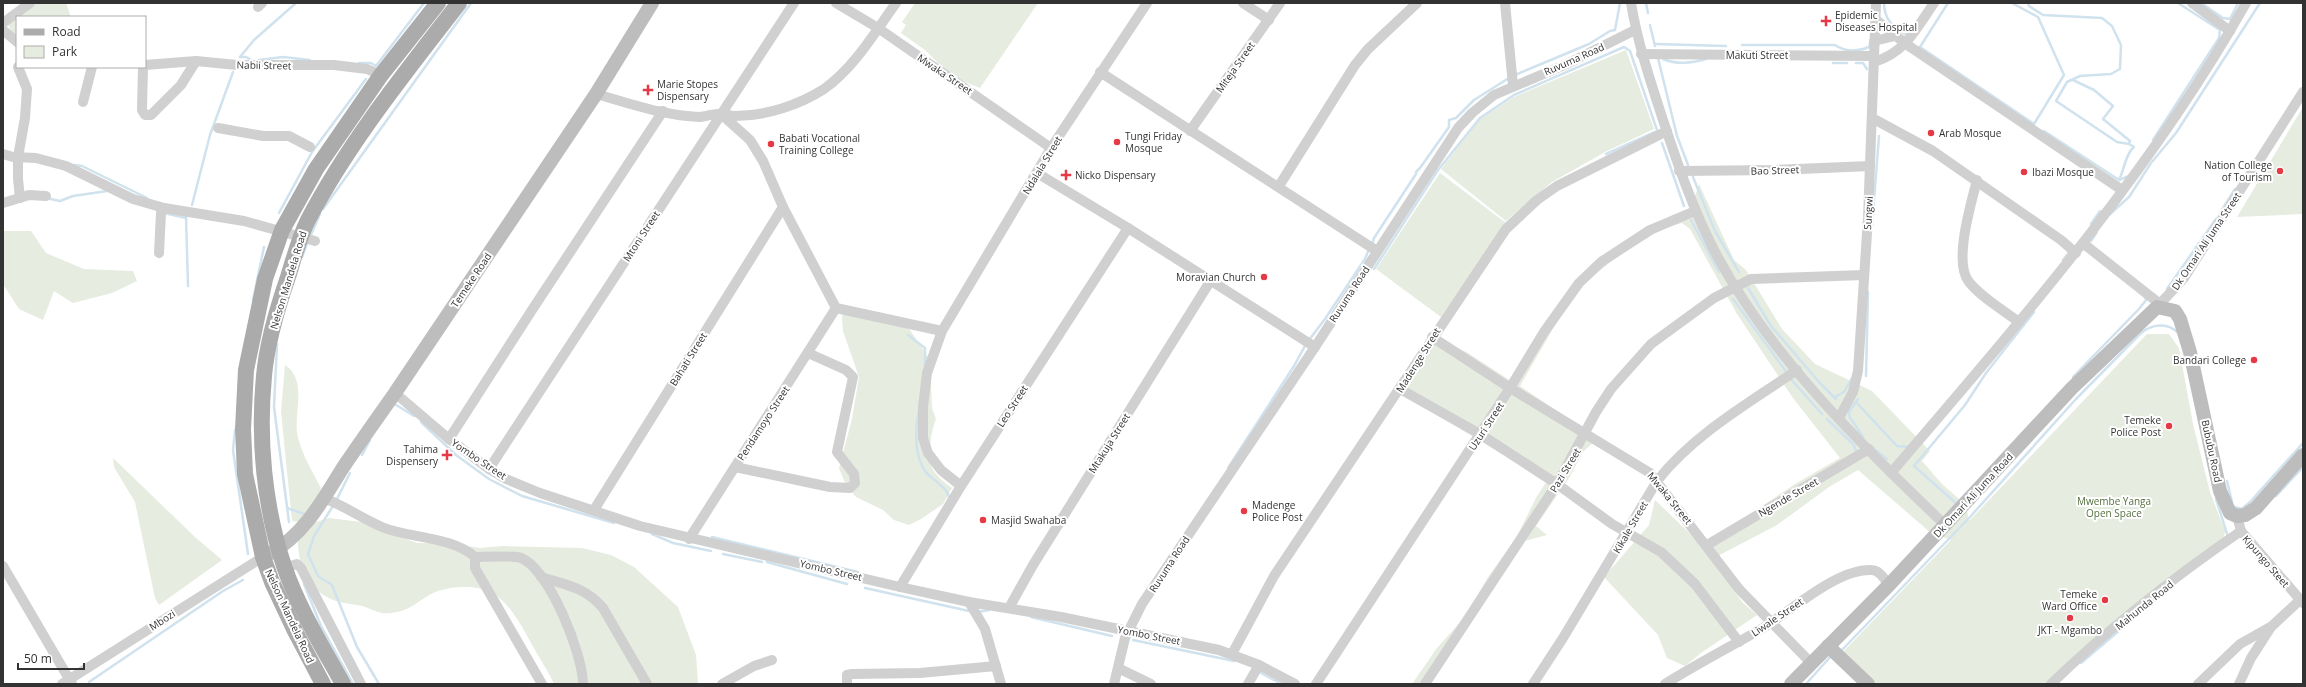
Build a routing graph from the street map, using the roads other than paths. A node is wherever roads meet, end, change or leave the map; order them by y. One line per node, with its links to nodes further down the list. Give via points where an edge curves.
1 (30, 3): 20 (street)
2 (438, 3): 37 (main road, Nelson Mandela Road)
3 (459, 3): 66 (main road, Nelson Mandela Road, via 361,133 331,179)
4 (652, 3): 40 (street, Temeke Road)
5 (794, 3): 43 (street, Mtoni Street)
6 (836, 3): 21 (street, Mwaka Street)
7 (896, 3): 21 (street)
8 (1147, 3): 36 (street, Ndalala Street)
9 (1243, 3): 19 (street)
10 (1280, 3): 19 (street, Miteja Street)
11 (1417, 3): 56 (street, via 1368,49 1355,65)
12 (1505, 3): 38 (street)
13 (1631, 3): 23 (street)
14 (1876, 3): 18 (street, Sungwi)
15 (1934, 3): 28 (street)
16 (2192, 3): 24 (street)
17 (2246, 3): 24 (street)
18 (1875, 19): 25 (street); 27 (street, Sungwi)
19 (1269, 20): 46 (street, Miteja Street)
20 (3, 23)
21 (878, 28): 43 (street, via 851,64 825,88 801,102 753,115); 49 (street, Mwaka Street)
22 (3, 30): 26 (street)
23 (1635, 30): 29 (street); 38 (street, Ruvuma Road, via 1567,64)
24 (2230, 31): 57 (street, via 2202,77)
25 (1895, 36): 27 (street); 28 (street)
26 (16, 41)
27 (1874, 41): 30 (street, Sungwi)
28 (1906, 44): 30 (street, via 1890,56); 57 (street)
29 (1641, 54): 30 (street, Makuti Street); 47 (street)
30 (1874, 59): 44 (street, Sungwi)
31 (196, 61): 32 (street, Nabii Street); 35 (street, via 181,85 151,115 145,115 142,110); 37 (street, Nabii Street, via 237,65 350,66)
32 (146, 65)
33 (18, 68): 51 (street, via 27,89)
34 (92, 68): 41 (street)
35 (143, 68)
36 (1100, 72): 46 (street); 49 (street, Ndalala Street)
37 (381, 75): 65 (main road, Nelson Mandela Road, via 316,169)
38 (1513, 85): 69 (street, Ruvuma Road, via 1485,101 1458,128)
39 (2303, 92): 74 (street, Dk Omari Ali Juma Street, via 2184,278)
40 (596, 94): 42 (street); 84 (street, Temeke Road)
41 (83, 102)
42 (663, 111): 43 (street, via 700,117); 88 (street)
43 (721, 114): 61 (street, via 742,132 756,149); 92 (street, Mtoni Street)
44 (1872, 118): 52 (street, Sungwi); 55 (street, via 1933,151)
45 (218, 128): 48 (street, via 263,136 290,136)
46 (1190, 131): 56 (street)
47 (1667, 131): 53 (street); 78 (street, Madenge Street, via 1557,186 1536,200 1506,229)
48 (310, 146)
49 (1051, 148): 54 (street, Ndalala Street)
50 (3, 154): 51 (street)
51 (18, 158): 59 (street); 62 (street, via 36,158 66,166 133,199)
52 (1870, 166): 53 (street, Bao Street); 71 (street, Sungwi)
53 (1679, 171): 63 (street)
54 (1037, 173): 64 (street); 77 (street, Ndalala Street)
55 (1977, 180): 68 (street); 76 (street, via 1966,231 1962,267 1969,283)
56 (1279, 186): 69 (street)
57 (2122, 190): 67 (street)
58 (46, 196): 59 (street)
59 (20, 198): 60 (street)
60 (3, 203)
61 (783, 207): 75 (street); 98 (street, Bahati Street)
62 (164, 208): 65 (street, via 244,220); 70 (street, via 161,213)
63 (1695, 210): 73 (street); 82 (street, Uzuri Street, via 1650,230 1601,262 1579,283 1544,332)
64 (1128, 228): 72 (street); 96 (street, Leo Street)
65 (282, 230): 66 (street); 106 (main road, Nelson Mandela Road, via 265,279 246,370 245,474)
66 (308, 238): 105 (main road, Nelson Mandela Road, via 275,316 264,375 264,468 269,512)
67 (2084, 244): 68 (street); 74 (street)
68 (2072, 250): 76 (street)
69 (1377, 251): 79 (street, Ruvuma Road)
70 (159, 253)
71 (1864, 276): 73 (street, Pazi Street, via 1761,278); 85 (street, Sungwi, via 1858,371 1853,392)
72 (1212, 280): 79 (street); 115 (street, Mtakuja Street, via 1033,565)
73 (1735, 286): 81 (street, via 1769,336); 86 (street, Pazi Street, via 1714,298 1651,344 1611,389)
74 (2159, 306): 99 (street, Bububu Road, via 2175,311 2180,319 2190,352 2220,490 2230,512); 100 (street, Dk Omari Ali Juma Road, via 2072,388)
75 (837, 308): 77 (street); 80 (street, Pendamoyo Street)
76 (2019, 322): 93 (street)
77 (942, 330): 96 (street, Ndalala Street, via 927,374 923,438 928,453 941,470)
78 (1432, 336): 82 (street, Mwaka Street); 83 (street, Madenge Street)
79 (1315, 347): 118 (street, Ruvuma Road, via 1142,604)
80 (808, 353): 91 (street, Pendamoyo Street); 91 (street, via 846,370 853,377 837,452 854,474 855,483 850,488 830,487)
81 (1797, 370): 85 (street); 94 (street, Kikale Street, via 1692,444)
82 (1510, 388): 86 (street, Mwaka Street); 87 (street, Uzuri Street)
83 (1400, 389): 87 (street); 121 (street, Madenge Street, via 1274,576)
84 (395, 393): 88 (street, Yombo Street); 97 (street, Temeke Road, via 364,435)
85 (1839, 418): 89 (street)
86 (1586, 433): 94 (street, Mwaka Street, via 1642,466); 95 (street, Pazi Street)
87 (1480, 434): 95 (street); 142 (street, Uzuri Street)
88 (449, 439): 92 (street, Yombo Street)
89 (1869, 449): 93 (street); 104 (street, Ngende Street)
90 (2303, 455): 99 (street, via 2256,508 2245,515)
91 (735, 467): 103 (street, Pendamoyo Street)
92 (489, 469): 98 (street, Yombo Street, via 529,489)
93 (1891, 473): 100 (street)
94 (1657, 481): 102 (street, Kikale Street); 104 (street, Mwaka Street)
95 (1557, 484): 102 (street); 143 (street, Pazi Street)
96 (961, 486): 112 (street, Leo Street)
97 (324, 498): 105 (street, Temeke Road, via 304,527); 107 (street, via 382,526 406,535 466,549)
98 (594, 510): 103 (street, Yombo Street, via 640,526)
99 (2237, 516): 101 (street, Kipungo Steet)
100 (1945, 525): 111 (street, Dk Omari Ali Juma Road)
101 (2241, 531): 113 (street, Kipungo Steet); 147 (street, Mahunda Road, via 2165,587 2076,660)
102 (1627, 533): 119 (street, via 1661,552 1681,569); 144 (street, Kikale Street)
103 (690, 539): 112 (street, Yombo Street)
104 (1707, 545): 116 (street, Mwaka Street, via 1739,589)
105 (278, 549): 106 (street, Temeke Road); 109 (main road, Nelson Mandela Road)
106 (263, 557): 128 (street, Mbozi); 129 (main road, Nelson Mandela Road, via 292,624)
107 (474, 557): 110 (street, via 520,558); 132 (street, via 475,568)
108 (3, 566): 128 (street)
109 (284, 568): 130 (main road, Nelson Mandela Road, via 308,622); 131 (street, via 297,564 301,568)
110 (541, 577): 133 (street, via 574,639 580,658); 134 (street, via 585,591 594,598 606,613)
111 (1889, 585): 116 (street, Liwale Street, via 1879,572 1863,571 1819,590); 120 (street, Dk Omari Ali Juma Road)
112 (900, 587): 114 (street, Yombo Street)
113 (2302, 601): 117 (street)
114 (969, 602): 115 (street, Yombo Street); 125 (street, via 986,629)
115 (1009, 608): 118 (street, Yombo Street)
116 (1772, 623): 119 (street, Liwale Street); 123 (street, Mwaka Street)
117 (2272, 626): 148 (street, via 2240,644); 149 (street, via 2251,658)
118 (1128, 631): 121 (street, Yombo Street); 126 (street, Ruvuma Road)
119 (1739, 642): 145 (street, Liwale Street)
120 (1828, 646): 123 (street, Dk Omari Ali Juma Road); 127 (street)
121 (1232, 654): 124 (street, Yombo Street)
122 (772, 660): 135 (street, via 754,666)
123 (1811, 663): 146 (street, Dk Omari Ali Juma Road)
124 (1259, 665): 140 (street); 141 (street, Yombo Street)
125 (996, 666): 136 (street, via 920,673 852,674 848,675); 137 (street)
126 (1118, 668): 138 (street, Ruvuma Road); 139 (street)
127 (1861, 682)
128 (68, 683)
129 (323, 684)
130 (343, 684)
131 (361, 684)
132 (542, 684)
133 (583, 684)
134 (647, 684)
135 (722, 684)
136 (847, 684)
137 (1000, 684)
138 (1114, 684)
139 (1151, 684)
140 (1248, 684)
141 (1295, 684)
142 (1316, 684)
143 (1425, 684)
144 (1533, 684)
145 (1665, 684)
146 (1791, 684)
147 (2051, 684)
148 (2198, 684)
149 (2239, 684)

